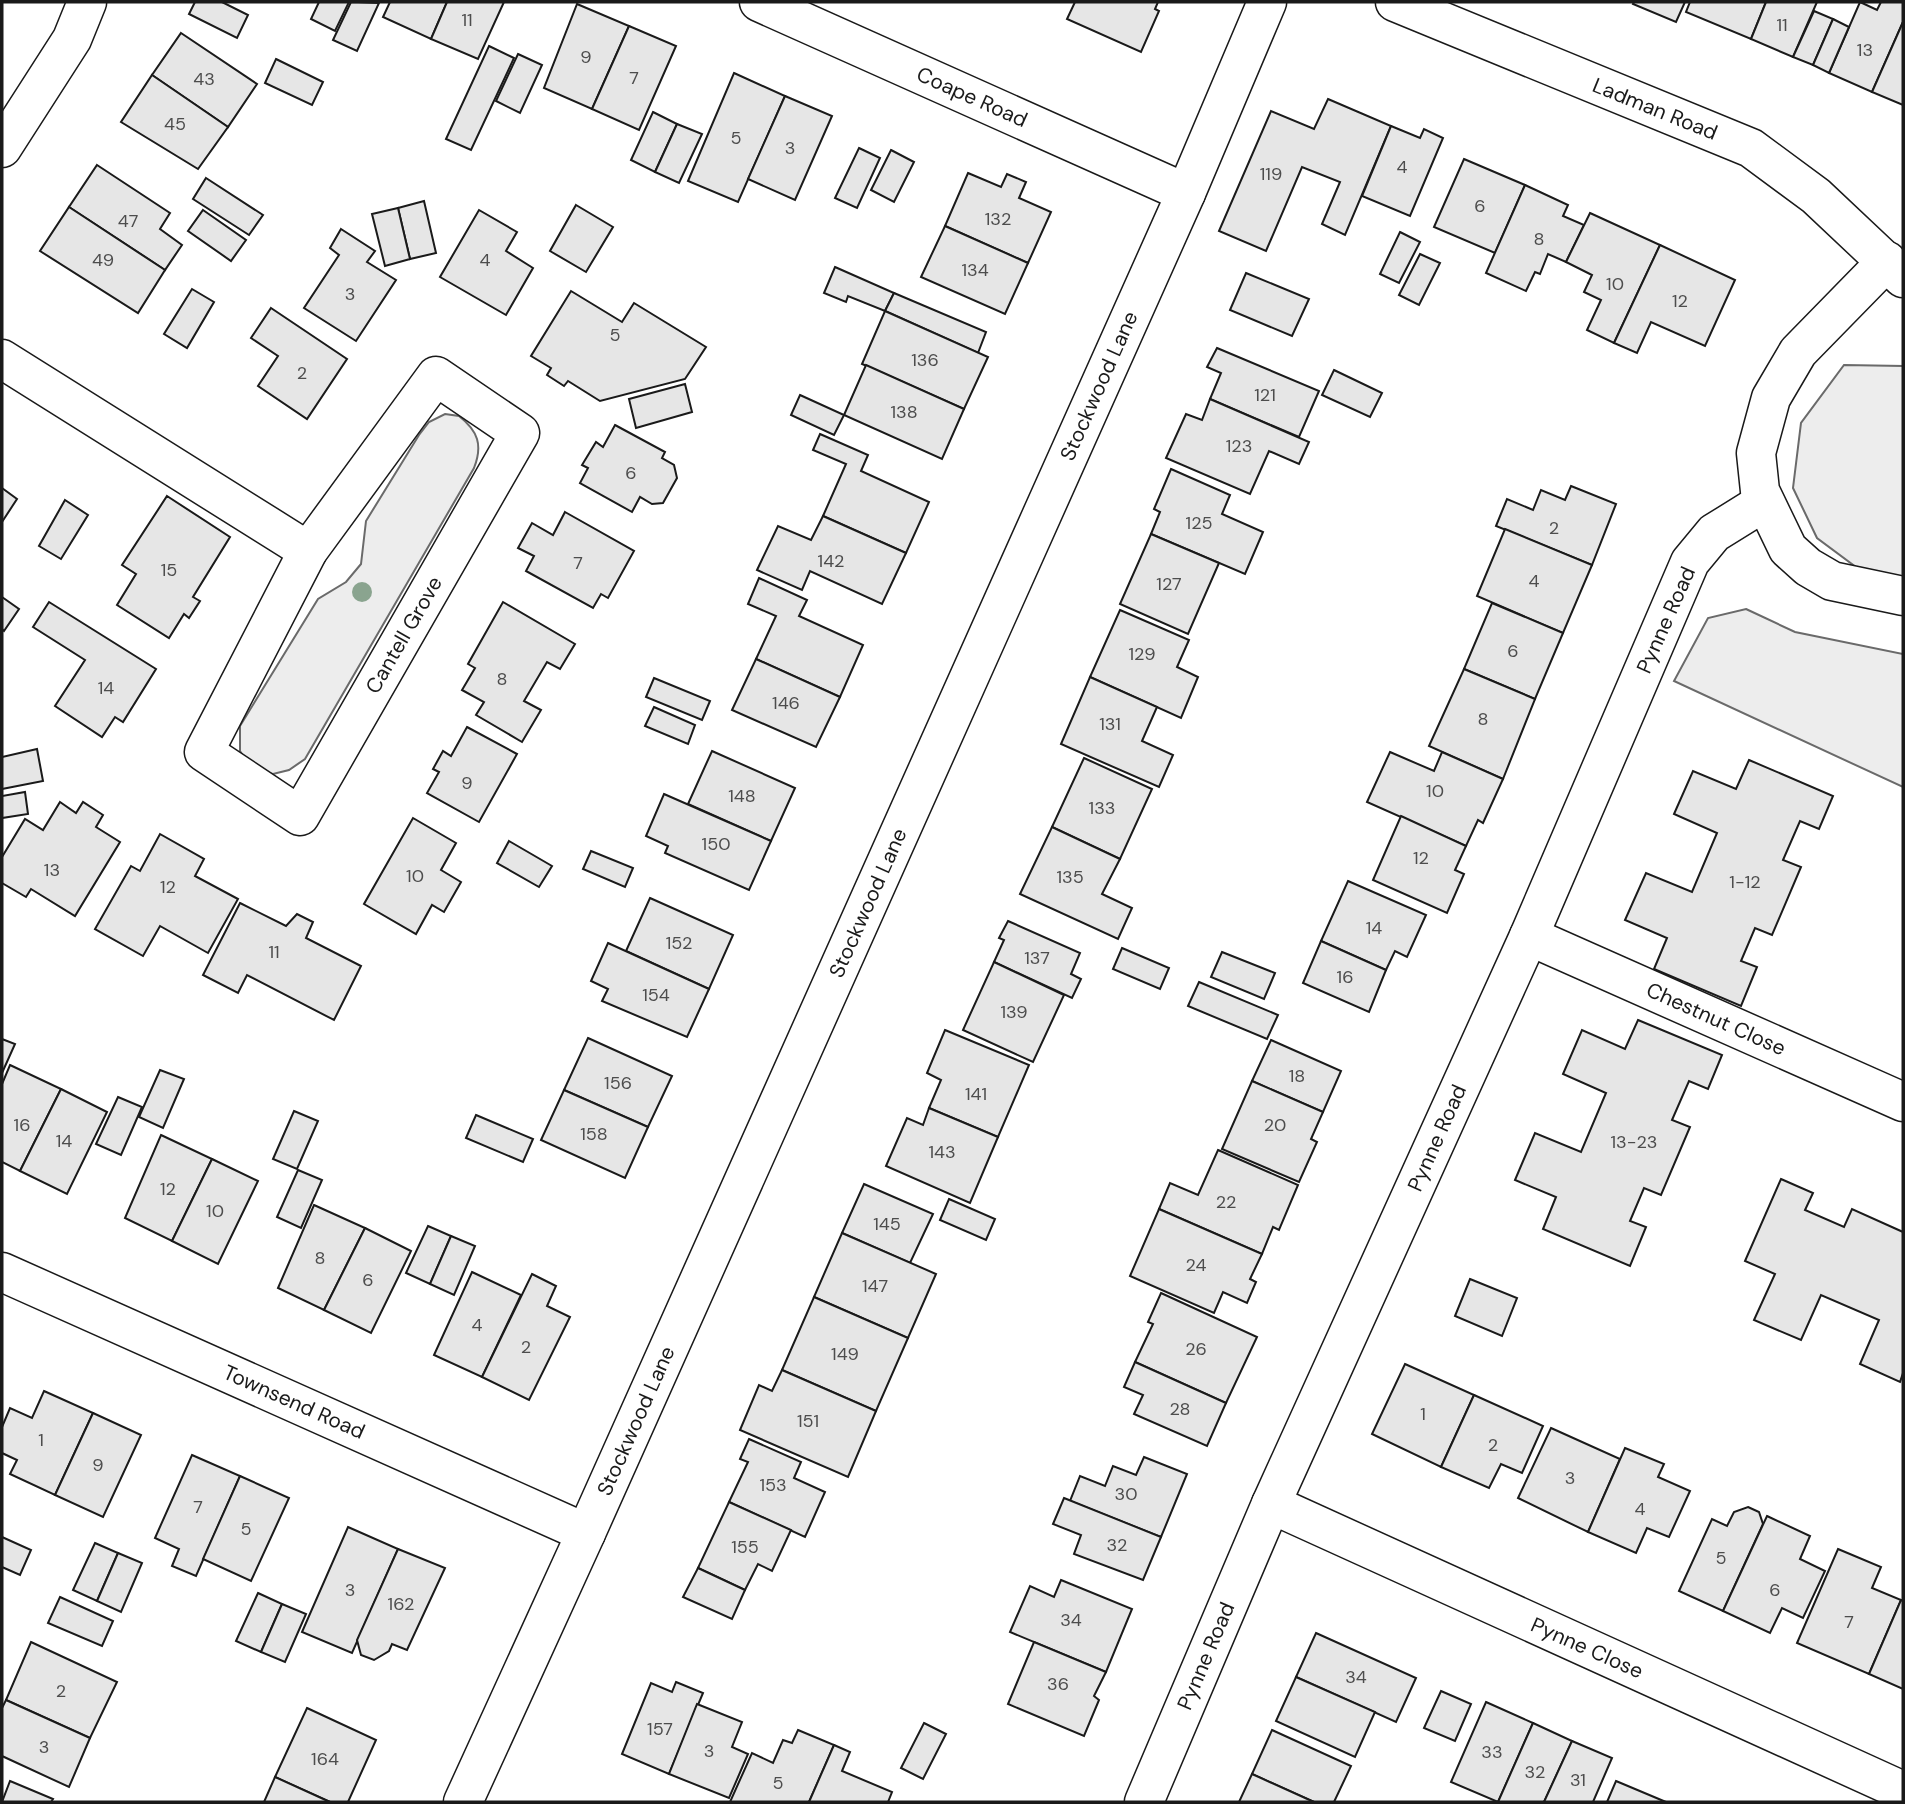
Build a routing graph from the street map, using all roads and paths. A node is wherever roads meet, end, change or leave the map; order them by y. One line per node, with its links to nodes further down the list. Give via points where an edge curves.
1 (87, 2): 5 (street, via 72,39)
2 (759, 2): 6 (street, Coape Road)
3 (1267, 2): 6 (street, Stockwood Lane)
4 (1395, 2): 7 (street, Ladman Road, via 1751,148 1816,196)
5 (2, 148)
6 (1186, 193): 16 (street, Stockwood Lane)
7 (1895, 270): 9 (street, Ladman Road, via 1798,352 1771,398 1756,453)
8 (2, 359): 10 (street)
9 (1764, 502): 11 (street, Ladman Road, via 1787,549 1808,567 1832,581); 12 (street, Pynne Road, via 1714,533 1690,562)
10 (308, 551): 10 (street, Cantell Grove, via 436,376 520,433 300,816 204,752)
11 (1903, 596)
12 (1529, 936): 13 (street, Chestnut Close); 15 (street, Pynne Road)
13 (1903, 1102)
14 (2, 1272): 16 (street, Townsend Road)
15 (1271, 1504): 17 (street, Pynne Close); 19 (street, Pynne Road)
16 (586, 1533): 18 (street, Stockwood Lane)
17 (1903, 1791)
18 (463, 1802)
19 (1144, 1802)

